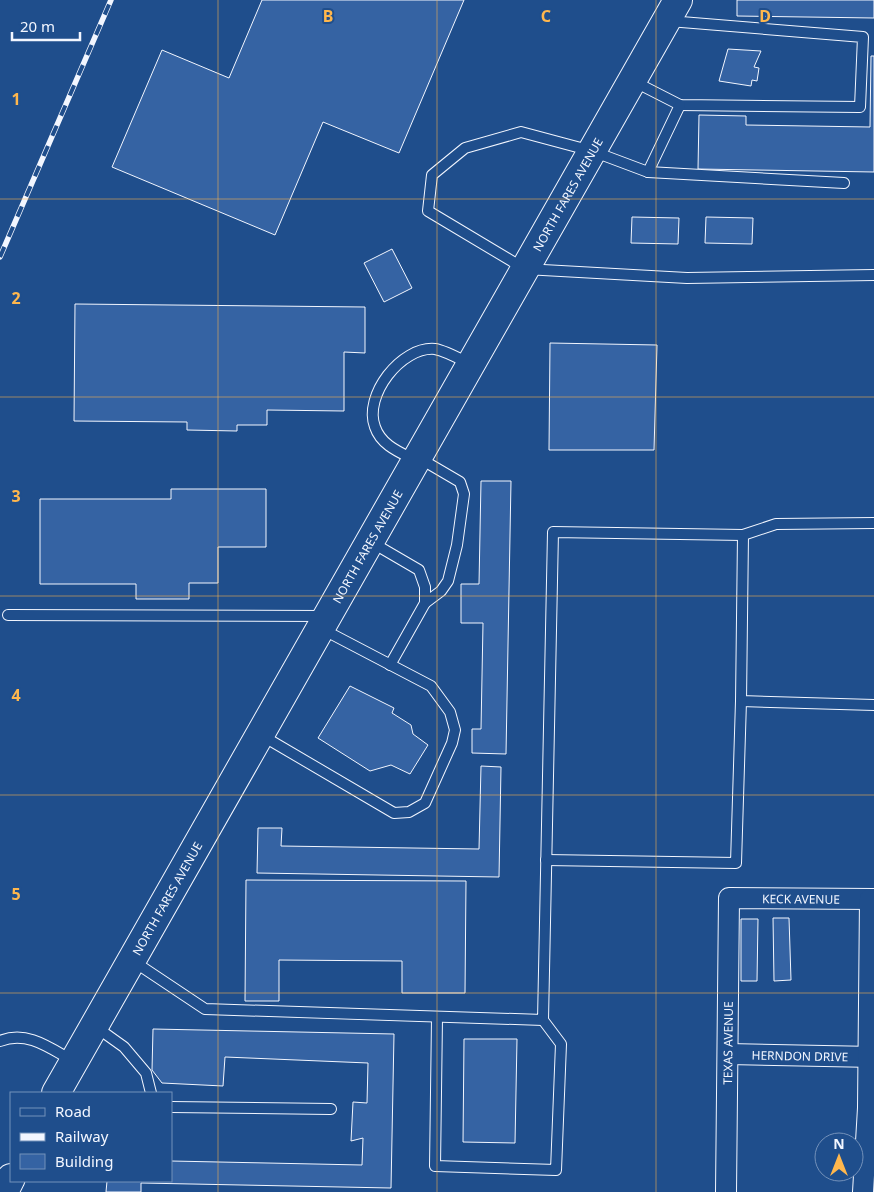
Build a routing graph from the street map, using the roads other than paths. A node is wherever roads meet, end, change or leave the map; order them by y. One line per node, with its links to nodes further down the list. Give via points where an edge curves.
1 (672, 11): 2 (lane); 4 (street, NORTH FARES AVENUE)
2 (862, 37): 3 (lane); 5 (lane, via 860,107)
3 (874, 37)
4 (632, 81): 5 (lane); 6 (street, NORTH FARES AVENUE)
5 (680, 105): 7 (lane)
6 (592, 151): 7 (lane); 9 (street, NORTH FARES AVENUE); 9 (lane, via 521,132 465,148 432,175 428,211)
7 (648, 172): 8 (lane)
8 (844, 182)
9 (525, 269): 10 (lane, via 687,278); 11 (street, NORTH FARES AVENUE)
10 (874, 275)
11 (471, 364): 12 (street, NORTH FARES AVENUE); 12 (lane, via 435,349 415,352 397,362 385,379 374,404 374,426 386,444)
12 (417, 459): 15 (street, NORTH FARES AVENUE); 16 (lane, via 460,482 464,494 448,581 442,592)
13 (874, 523): 14 (lane, via 776,524)
14 (743, 535): 20 (lane); 23 (lane, via 553,532)
15 (370, 542): 16 (lane, via 419,570 426,587); 18 (street, NORTH FARES AVENUE)
16 (425, 603): 19 (lane)
17 (8, 615): 18 (lane)
18 (324, 622): 19 (lane); 22 (street, NORTH FARES AVENUE)
19 (390, 665): 22 (lane, via 430,686 450,712 455,730 426,802 409,812 394,813)
20 (741, 702): 21 (lane); 23 (lane, via 736,863)
21 (874, 705)
22 (260, 734): 26 (street, NORTH FARES AVENUE)
23 (546, 860): 28 (lane)
24 (733, 898): 25 (street, KECK AVENUE); 31 (street, TEXAS AVENUE, via 729,898)
25 (872, 899): 32 (street)
26 (131, 960): 27 (lane, via 206,1009); 29 (street, NORTH FARES AVENUE)
27 (437, 1018): 28 (lane); 28 (lane, via 435,1166 556,1170 560,1044)
28 (543, 1020)
29 (94, 1025): 33 (street, NORTH FARES AVENUE); 35 (lane, via 124,1047 146,1073)
30 (0, 1041): 33 (lane, via 30,1038)
31 (728, 1054): 32 (street, HERNDON DRIVE); 38 (street, TEXAS AVENUE)
32 (871, 1057): 39 (street)
33 (74, 1062): 34 (street, NORTH FARES AVENUE)
34 (57, 1092)
35 (151, 1092)
36 (172, 1107): 37 (lane)
37 (331, 1109)
38 (726, 1192)
39 (863, 1192)

